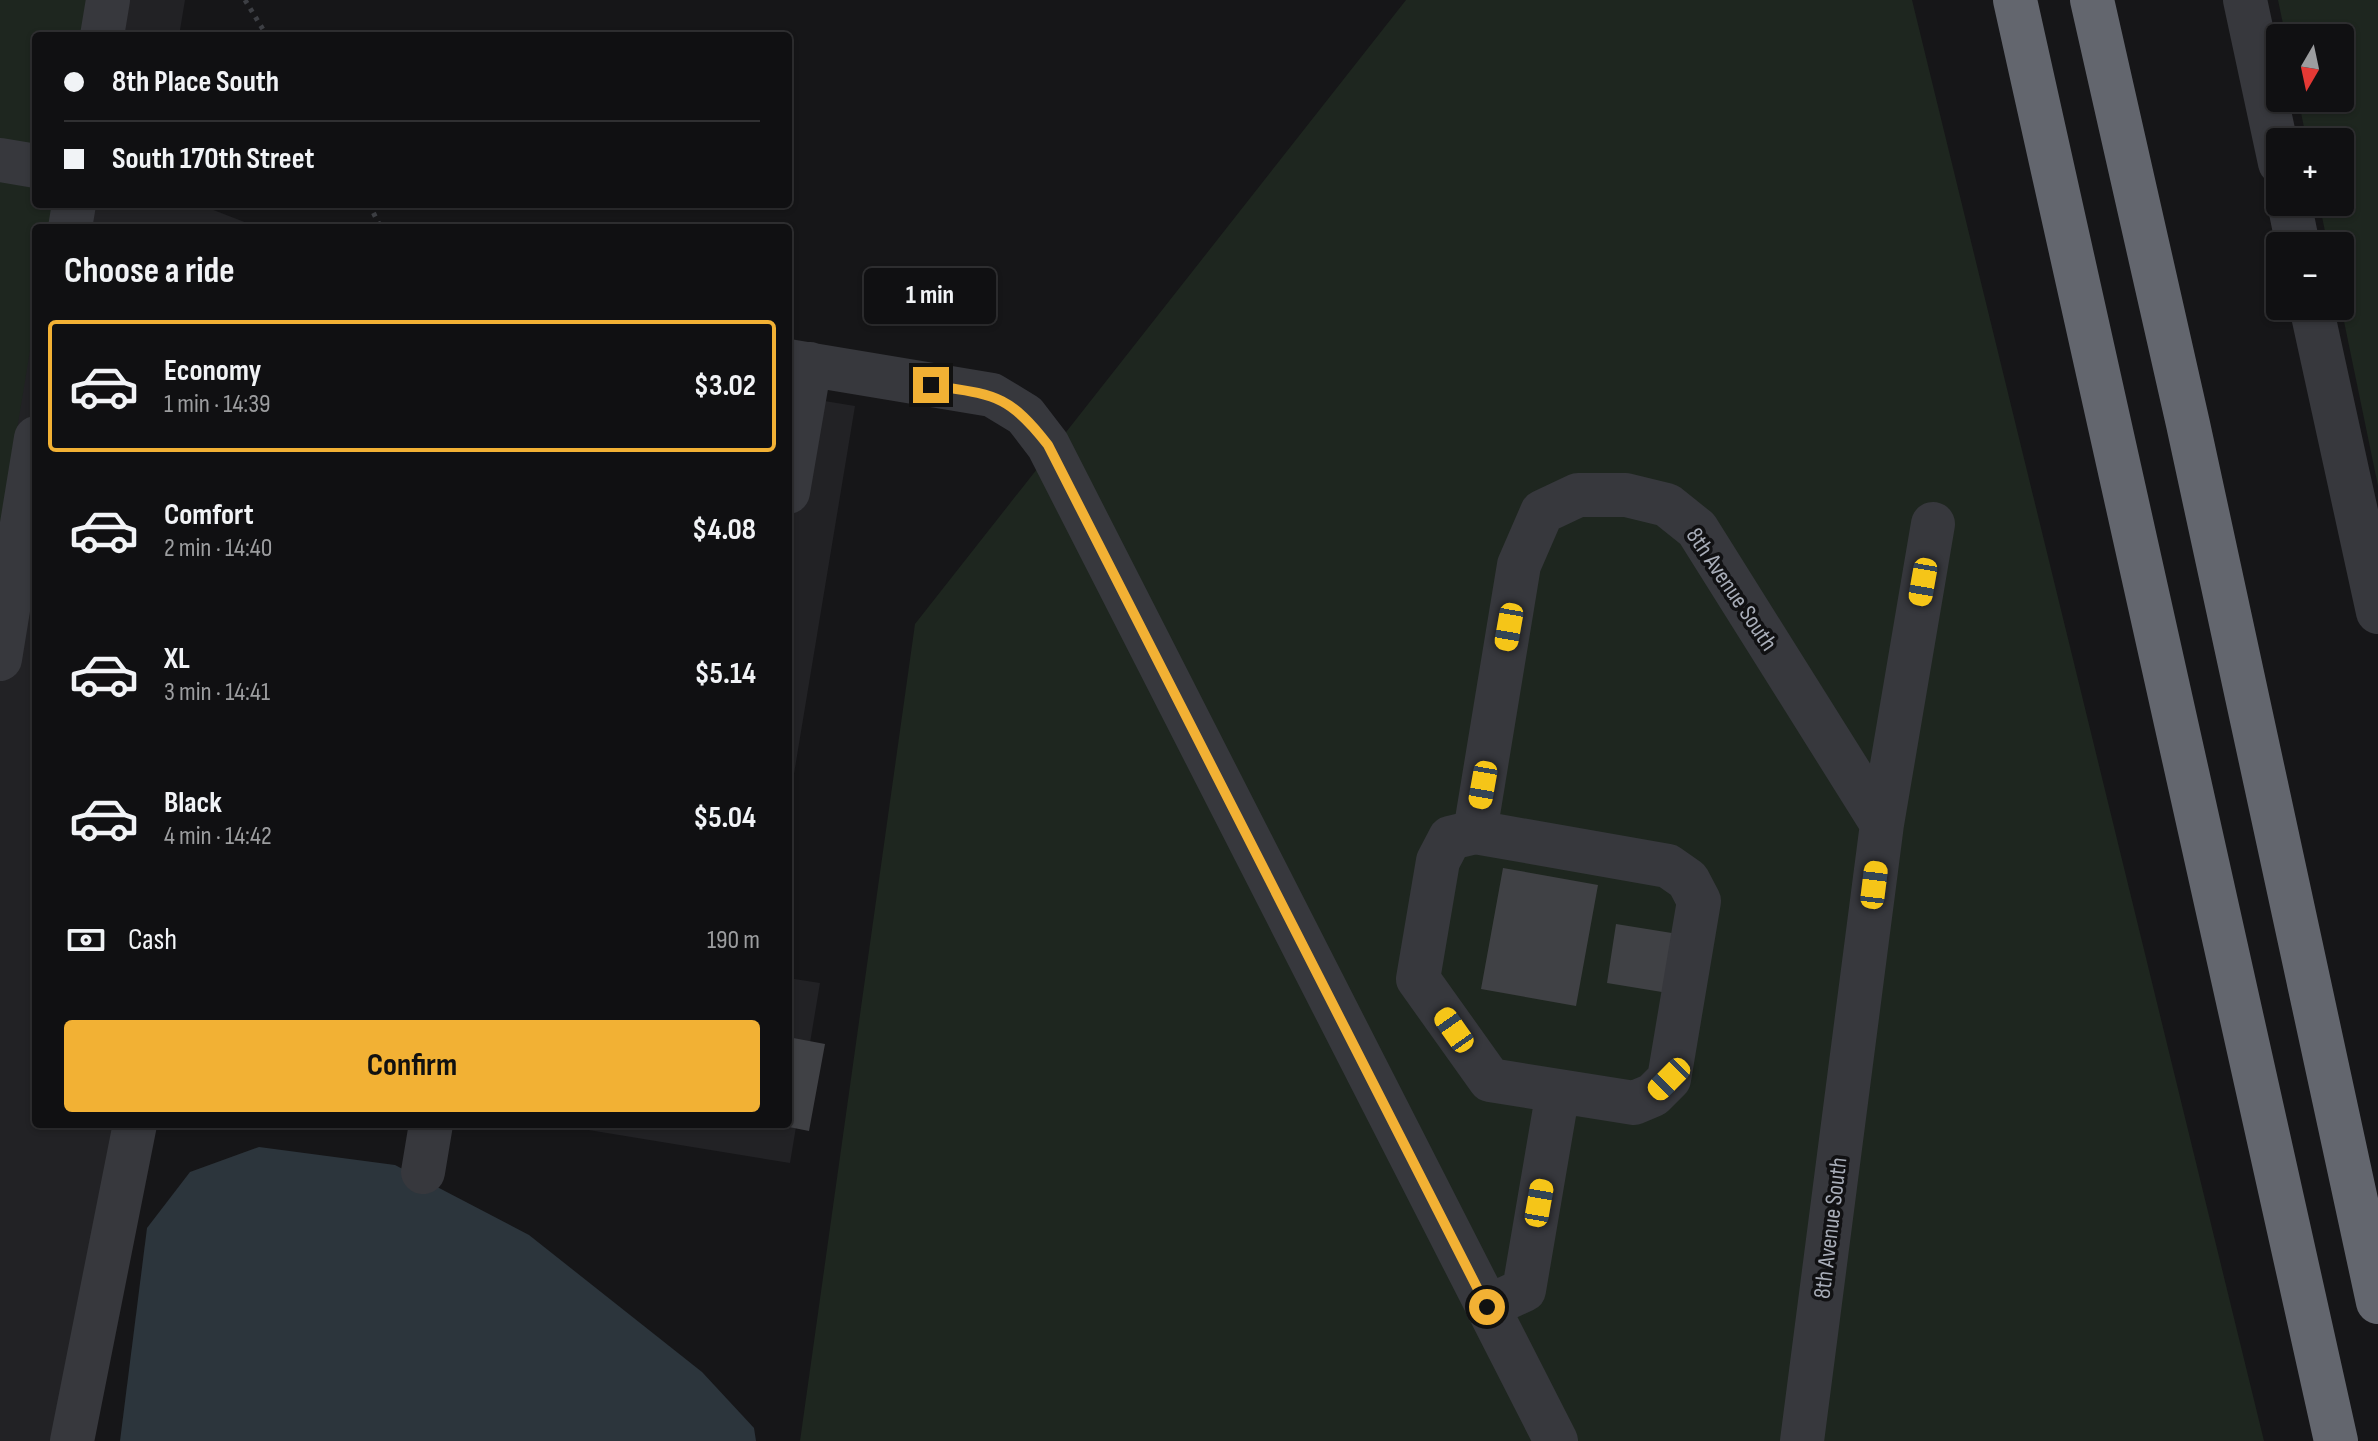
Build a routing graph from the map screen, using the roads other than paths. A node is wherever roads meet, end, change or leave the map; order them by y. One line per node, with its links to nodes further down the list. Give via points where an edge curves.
1 (108, 0): 5 (street)
2 (2015, 0): 27 (highway)
3 (2092, 0): 22 (highway)
4 (2245, 0): 6 (street)
5 (103, 32)
6 (2272, 128)
7 (0, 160): 8 (street)
8 (32, 165)
9 (2314, 320): 14 (street)
10 (799, 363): 11 (street); 23 (street, via 992,395 1025,415 1048,445)
11 (792, 444)
12 (32, 463): 15 (street)
13 (1933, 524): 16 (street, 8th Avenue South)
14 (2378, 612)
15 (0, 659)
16 (1882, 824): 17 (street, 8th Avenue South, via 1697,529 1667,505 1626,495 1578,495 1542,512 1519,565); 26 (street, 8th Avenue South)
17 (1475, 832): 18 (street, via 1450,838 1438,861 1418,979 1490,1080); 18 (street, via 1668,866 1688,880 1699,901 1669,1079 1653,1095 1634,1103)
18 (1558, 1091): 23 (street, via 1524,1290)
19 (134, 1128): 24 (street)
20 (430, 1128): 21 (street)
21 (423, 1172)
22 (2378, 1302)
23 (1487, 1307): 25 (street)
24 (72, 1441)
25 (1556, 1441)
26 (1802, 1441)
27 (2336, 1441)

